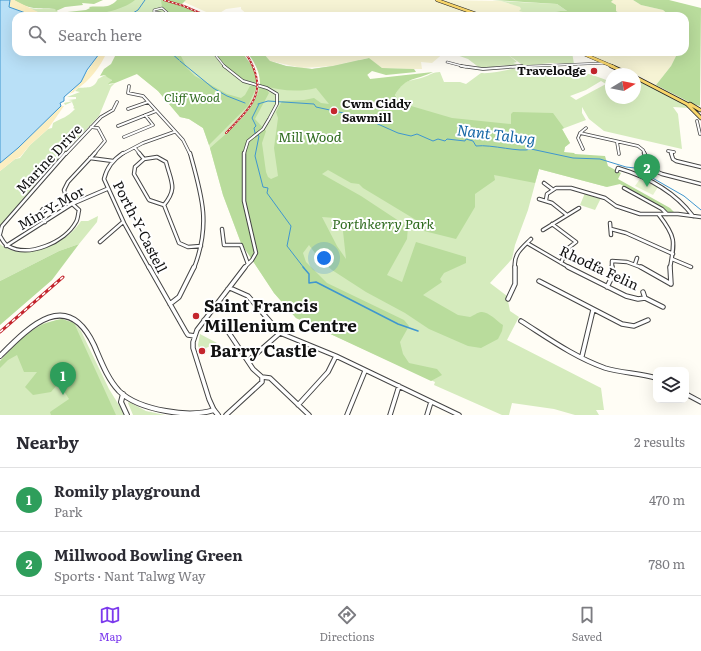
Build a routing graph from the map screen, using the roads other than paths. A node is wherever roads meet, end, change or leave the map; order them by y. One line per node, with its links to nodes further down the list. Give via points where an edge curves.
1 (437, 0): 4 (main road)
2 (154, 12): 3 (street, via 162,8)
3 (166, 12)
4 (471, 12)
5 (216, 56): 75 (street, via 229,72 248,84 273,90 277,94 277,101 266,126 248,141 243,156 244,202 256,249 255,257)
6 (589, 56): 8 (main road)
7 (447, 62): 8 (street, via 464,68 484,70)
8 (605, 63): 9 (main road)
9 (616, 68)
10 (641, 80): 14 (main road)
11 (128, 86): 13 (street)
12 (132, 89): 13 (street)
13 (128, 90): 16 (street, via 128,94 140,95)
14 (676, 97): 18 (main road); 20 (main road)
15 (117, 102): 25 (street, Marine Drive, via 113,110)
16 (148, 102): 17 (street); 19 (street)
17 (128, 109)
18 (701, 110): 20 (main road)
19 (156, 111): 21 (street); 27 (street)
20 (695, 111): 23 (main road)
21 (145, 115): 24 (street); 30 (street, via 153,125)
22 (694, 120): 23 (street)
23 (698, 120): 29 (street)
24 (118, 126)
25 (91, 127): 36 (street, via 98,128 105,141); 64 (street, Marine Drive, via 2,226)
26 (586, 128): 28 (street)
27 (174, 132): 32 (street, Porth-Y-Castell); 70 (street, via 186,146 202,195 204,215)
28 (580, 133): 31 (street); 33 (street, via 578,138)
29 (700, 134)
30 (124, 137)
31 (617, 142): 35 (street); 42 (street, via 638,146 643,150 651,168 662,174)
32 (135, 148): 37 (street); 38 (street, Porth-Y-Castell)
33 (583, 149)
34 (668, 151): 39 (street, via 673,152 673,159 676,161)
35 (619, 154)
36 (90, 158): 38 (street); 48 (street, via 65,185 64,196)
37 (144, 158): 49 (street, via 135,167 134,174 149,200); 49 (street, via 157,157 166,162 172,190)
38 (113, 161): 44 (street, Porth-Y-Castell, via 104,176)
39 (701, 167)
40 (618, 171): 55 (street, via 618,168 653,181 676,198)
41 (544, 183): 45 (street)
42 (701, 184)
43 (624, 188): 53 (street)
44 (107, 189): 48 (street, Min-Y-Mor); 58 (street, Porth-Y-Castell)
45 (552, 189): 47 (street); 54 (street, via 571,188 605,198 629,212)
46 (539, 199): 47 (street)
47 (546, 200): 52 (street)
48 (72, 204): 57 (street, Min-Y-Mor); 69 (street, via 79,210 78,221 62,237 32,249 17,250)
49 (164, 205): 70 (street, via 180,244)
50 (579, 208): 52 (street)
51 (43, 209): 57 (street, via 38,215)
52 (567, 214): 60 (street)
53 (667, 214): 54 (street); 55 (street)
54 (659, 215): 71 (street, via 671,231)
55 (693, 216): 56 (street)
56 (701, 217)
57 (45, 222): 69 (street, Min-Y-Mor)
58 (123, 222): 67 (street); 84 (street, Porth-Y-Castell)
59 (610, 223): 62 (street)
60 (552, 224): 63 (street); 74 (street, via 576,242 567,249)
61 (222, 229): 75 (street, via 224,245 241,245)
62 (611, 229): 65 (street); 71 (street)
63 (543, 230)
64 (0, 235): 69 (street, Marine Drive)
65 (611, 235)
66 (531, 239): 68 (street)
67 (100, 242)
68 (527, 243): 74 (street, Rhodfa Felin); 83 (street, via 517,252 514,261 515,284)
69 (6, 246)
70 (201, 246): 84 (street, via 190,277 179,297)
71 (673, 254): 73 (street)
72 (637, 258): 76 (street)
73 (672, 259): 76 (street, via 671,284); 77 (street)
74 (561, 263): 79 (street, Rhodfa Felin)
75 (248, 264): 80 (street)
76 (634, 264): 79 (street, via 624,260 612,261 612,277)
77 (691, 267)
78 (539, 281): 86 (street)
79 (607, 286): 82 (street, Rhodfa Felin, via 626,296)
80 (227, 289): 87 (street); 90 (street, via 248,296)
81 (643, 292): 82 (street)
82 (645, 298): 85 (street, Rhodfa Felin)
83 (508, 299)
84 (170, 304): 91 (street, Porth-Y-Castell, via 188,335)
85 (663, 307)
86 (593, 310): 88 (street, via 628,326); 94 (street)
87 (204, 320): 91 (street); 95 (street, via 227,330)
88 (648, 320)
89 (522, 321): 94 (street)
90 (280, 333): 93 (street); 95 (street)
91 (195, 336): 105 (street, via 193,348)
92 (0, 356): 100 (street, via 36,323 54,316 69,317 82,325 114,386)
93 (336, 356): 96 (street); 104 (street, via 328,372)
94 (582, 356): 98 (street, via 604,367)
95 (248, 361): 97 (street)
96 (366, 371): 99 (street); 111 (street)
97 (262, 377): 104 (street, via 270,378); 109 (street, via 262,382)
98 (653, 377)
99 (398, 386): 102 (street); 112 (street)
100 (123, 394): 106 (street, via 121,402); 107 (street, via 154,410)
101 (689, 396): 103 (street)
102 (431, 402): 113 (street); 114 (street)
103 (701, 402)
104 (298, 405): 110 (street)
105 (212, 412): 107 (street); 108 (street)
106 (127, 415)
107 (200, 415)
108 (218, 415)
109 (226, 415)
110 (308, 415)
111 (347, 415)
112 (390, 415)
113 (427, 415)
114 (459, 415)

